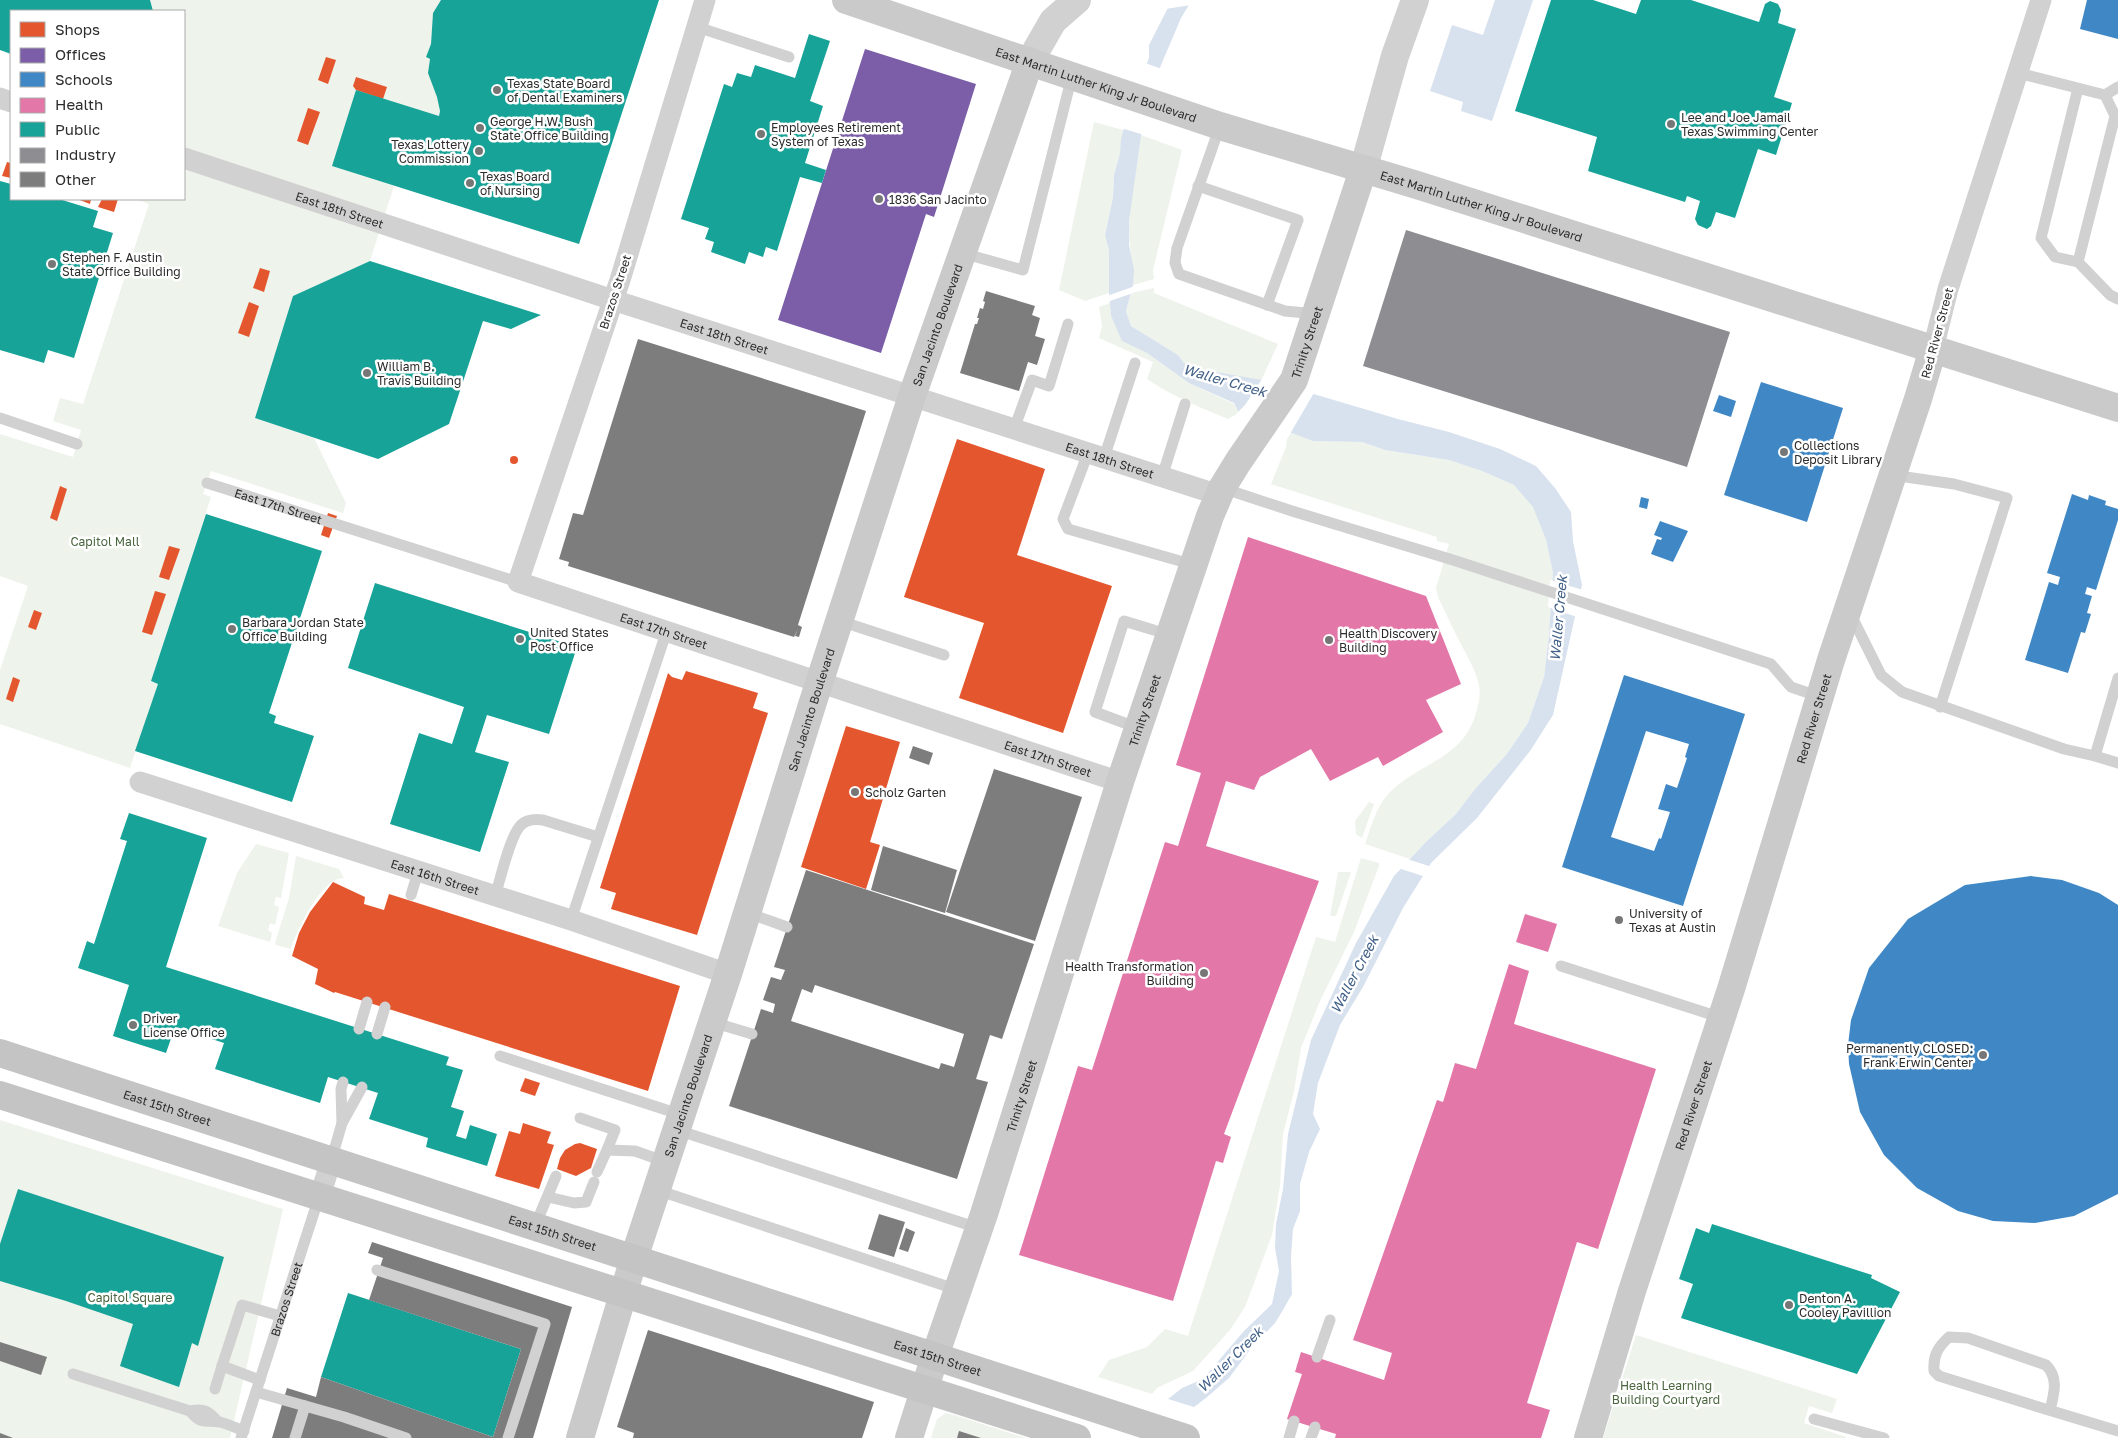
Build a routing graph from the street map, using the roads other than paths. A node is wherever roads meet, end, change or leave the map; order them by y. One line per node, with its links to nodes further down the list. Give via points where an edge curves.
1 (705, 0): 7 (street, Brazos Street)
2 (846, 0): 10 (main road, East Martin Luther King Jr Boulevard)
3 (1077, 0): 10 (street, San Jacinto Boulevard, via 1053,21)
4 (1405, 0): 8 (street)
5 (1415, 0): 8 (street, Trinity Street)
6 (2041, 0): 11 (street, Red River Street)
7 (697, 27): 9 (lane); 23 (street, Brazos Street)
8 (1404, 27): 18 (street, Trinity Street)
9 (789, 57)
10 (1030, 61): 12 (main road, East Martin Luther King Jr Boulevard); 20 (main road, San Jacinto Boulevard)
11 (2018, 73): 14 (lane); 27 (street, Red River Street, via 1948,289)
12 (1081, 80): 16 (main road, East Martin Luther King Jr Boulevard); 20 (lane, via 1023,270)
13 (2118, 87): 15 (lane)
14 (2078, 88): 15 (lane); 21 (lane, via 2041,238 2055,257)
15 (2105, 95): 21 (lane, via 2115,116)
16 (1220, 126): 18 (main road, East Martin Luther King Jr Boulevard); 19 (lane)
17 (185, 158): 23 (street, East 18th Street)
18 (1363, 170): 25 (main road, Trinity Street); 27 (main road, East Martin Luther King Jr Boulevard)
19 (1198, 186): 24 (lane, via 1177,248 1175,263 1179,274); 24 (lane, via 1298,220)
20 (962, 253): 29 (main road, San Jacinto Boulevard)
21 (2078, 262): 22 (lane)
22 (2118, 299)
23 (613, 300): 29 (street, East 18th Street); 41 (street, Brazos Street)
24 (1268, 305): 25 (lane, via 1285,311)
25 (1316, 314): 39 (main road, Trinity Street, via 1294,380)
26 (1068, 324): 33 (lane, via 1049,386 1032,380)
27 (1932, 349): 31 (main road, East Martin Luther King Jr Boulevard); 36 (main road, Red River Street)
28 (1135, 363): 35 (lane)
29 (912, 396): 33 (street, East 18th Street); 43 (main road, San Jacinto Boulevard)
30 (1185, 404): 37 (lane)
31 (2118, 408)
32 (0, 418): 34 (lane)
33 (1014, 429): 35 (street, East 18th Street)
34 (77, 444)
35 (1096, 456): 37 (street, East 18th Street); 40 (lane, via 1063,519 1068,529)
36 (1892, 475): 42 (main road, Red River Street); 50 (lane, via 1954,484 2008,498)
37 (1162, 477): 39 (street, East 18th Street)
38 (207, 483): 41 (lane, East 17th Street)
39 (1221, 492): 40 (main road, Trinity Street); 49 (lane, via 1453,560 1771,664 1791,687)
40 (1194, 565): 45 (main road, Trinity Street)
41 (518, 582): 44 (street, East 17th Street)
42 (1847, 608): 49 (main road, Red River Street); 50 (lane, via 1874,664 1891,685)
43 (840, 621): 46 (lane); 48 (main road, San Jacinto Boulevard)
44 (667, 630): 48 (street, East 17th Street); 56 (lane)
45 (1170, 635): 51 (main road, Trinity Street); 51 (lane, via 1124,621 1095,712)
46 (944, 655)
47 (2118, 678): 52 (lane)
48 (820, 681): 55 (street, East 17th Street); 60 (main road, San Jacinto Boulevard)
49 (1820, 697): 67 (main road, Red River Street)
50 (1940, 707): 52 (lane, via 2064,749)
51 (1138, 728): 55 (main road, Trinity Street)
52 (2095, 756): 53 (lane)
53 (2118, 763)
54 (140, 782): 57 (street, East 16th Street)
55 (1120, 782): 88 (main road, Trinity Street)
56 (598, 837): 58 (lane, via 543,820 522,824 514,835); 61 (lane)
57 (418, 872): 58 (street, East 16th Street); 59 (lane)
58 (495, 896): 61 (street, East 16th Street)
59 (410, 898)
60 (748, 913): 62 (lane); 64 (main road, San Jacinto Boulevard)
61 (571, 920): 64 (street, East 16th Street)
62 (787, 927)
63 (1561, 966): 67 (lane)
64 (728, 974): 68 (main road, San Jacinto Boulevard)
65 (368, 1002): 69 (lane)
66 (385, 1007): 70 (lane)
67 (1722, 1018): 117 (main road, Red River Street, via 1632,1291)
68 (712, 1022): 71 (lane); 78 (main road, San Jacinto Boulevard)
69 (359, 1028)
70 (377, 1034)
71 (752, 1034)
72 (0, 1053): 81 (main road, East 15th Street)
73 (500, 1056): 78 (lane)
74 (343, 1082): 79 (lane)
75 (362, 1087): 79 (lane)
76 (0, 1095): 85 (main road)
77 (580, 1118): 80 (lane, via 615,1130)
78 (679, 1122): 82 (main road, San Jacinto Boulevard); 88 (lane)
79 (342, 1123): 81 (lane)
80 (607, 1150): 82 (lane, via 635,1151); 86 (lane, via 586,1202 574,1204)
81 (331, 1161): 85 (street, Brazos Street); 87 (main road, East 15th Street)
82 (666, 1162): 84 (main road, San Jacinto Boulevard)
83 (556, 1176): 86 (lane)
84 (657, 1190): 89 (main road, San Jacinto Boulevard); 91 (lane)
85 (320, 1196): 92 (main road); 93 (lane, Brazos Street)
86 (548, 1197): 87 (lane)
87 (535, 1226): 89 (main road, East 15th Street)
88 (978, 1228): 91 (main road, Trinity Street)
89 (634, 1258): 92 (main road, San Jacinto Boulevard); 95 (main road, East 15th Street)
90 (377, 1270): 111 (lane, via 544,1324)
91 (958, 1290): 95 (main road, Trinity Street)
92 (623, 1293): 101 (main road); 112 (main road, San Jacinto Boulevard)
93 (280, 1316): 97 (lane, via 242,1305); 99 (lane, Brazos Street)
94 (1330, 1320): 96 (lane)
95 (935, 1356): 101 (main road, Trinity Street); 115 (main road, East 15th Street)
96 (1317, 1357)
97 (222, 1366): 99 (lane); 100 (lane)
98 (73, 1374): 108 (lane, via 190,1411 200,1409 209,1412 217,1422)
99 (260, 1380): 102 (lane, Brazos Street)
100 (215, 1389)
101 (924, 1390): 113 (main road, Trinity Street); 114 (main road)
102 (256, 1392): 103 (lane); 108 (lane, Brazos Street)
103 (305, 1406): 109 (lane); 110 (lane)
104 (2050, 1410): 104 (lane, via 1939,1376 1934,1372 1936,1352 1949,1338 1968,1338 2046,1365 2054,1379); 107 (lane)
105 (1814, 1418): 118 (lane)
106 (1294, 1421): 116 (lane)
107 (2118, 1431)
108 (243, 1434)
109 (294, 1438)
110 (406, 1438)
111 (508, 1438)
112 (580, 1438)
113 (910, 1438)
114 (1077, 1438)
115 (1186, 1438)
116 (1289, 1438)
117 (1588, 1438)
118 (1884, 1438)

